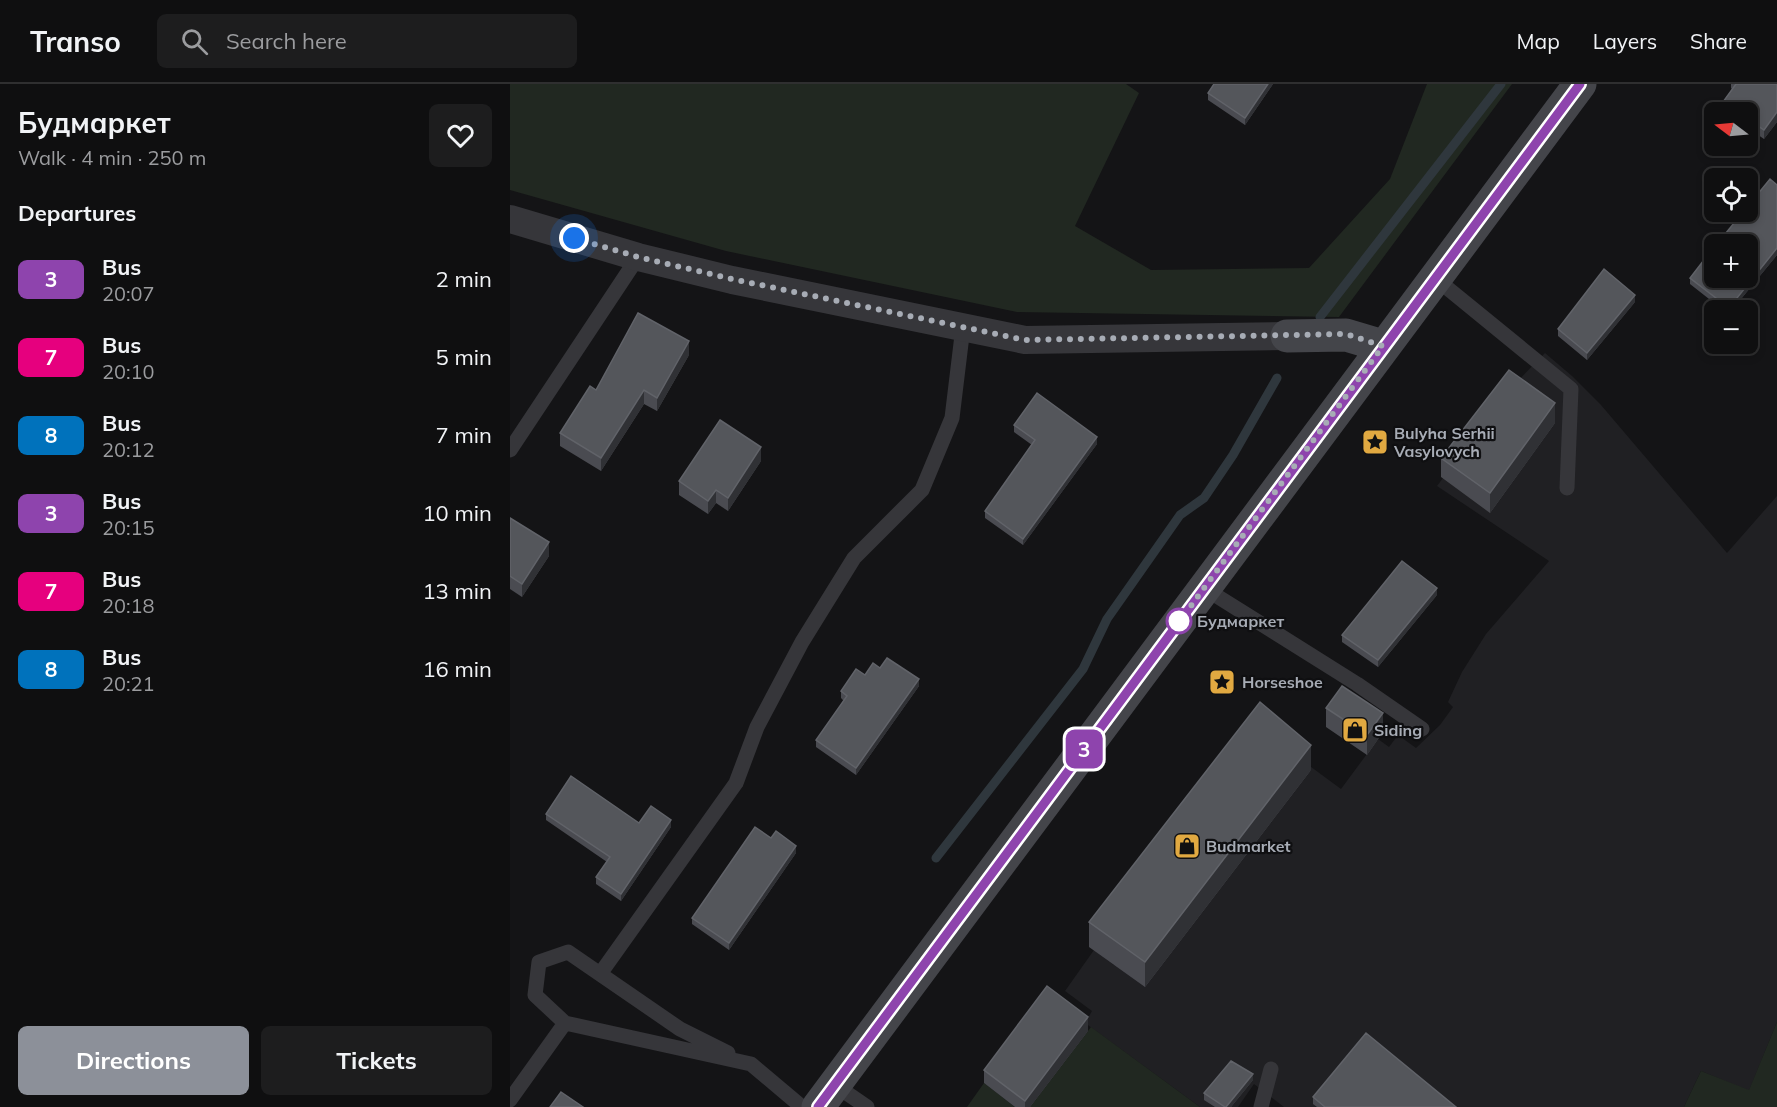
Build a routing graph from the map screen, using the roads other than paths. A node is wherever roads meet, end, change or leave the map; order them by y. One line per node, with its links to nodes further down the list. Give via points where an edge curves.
1 (1580, 84): 4 (street)
2 (510, 219): 3 (street)
3 (638, 257): 5 (street); 8 (lane)
4 (1435, 278): 7 (street); 9 (lane, via 1571,389)
5 (963, 327): 6 (street, via 1025,340); 12 (lane, via 952,418 922,490 854,558 802,642 757,727 736,783)
6 (1287, 336): 7 (street, via 1346,334)
7 (1383, 346): 10 (street)
8 (510, 450)
9 (1567, 488)
10 (1204, 588): 11 (lane); 16 (street)
11 (1422, 729)
12 (600, 974): 13 (lane, via 568,952 539,962 535,995); 14 (lane, via 680,1029)
13 (565, 1023): 14 (lane); 17 (lane)
14 (750, 1064): 18 (lane)
15 (1271, 1069): 20 (lane)
16 (826, 1096): 19 (lane)
17 (510, 1100)
18 (802, 1107)
19 (867, 1107)
20 (1261, 1107)

